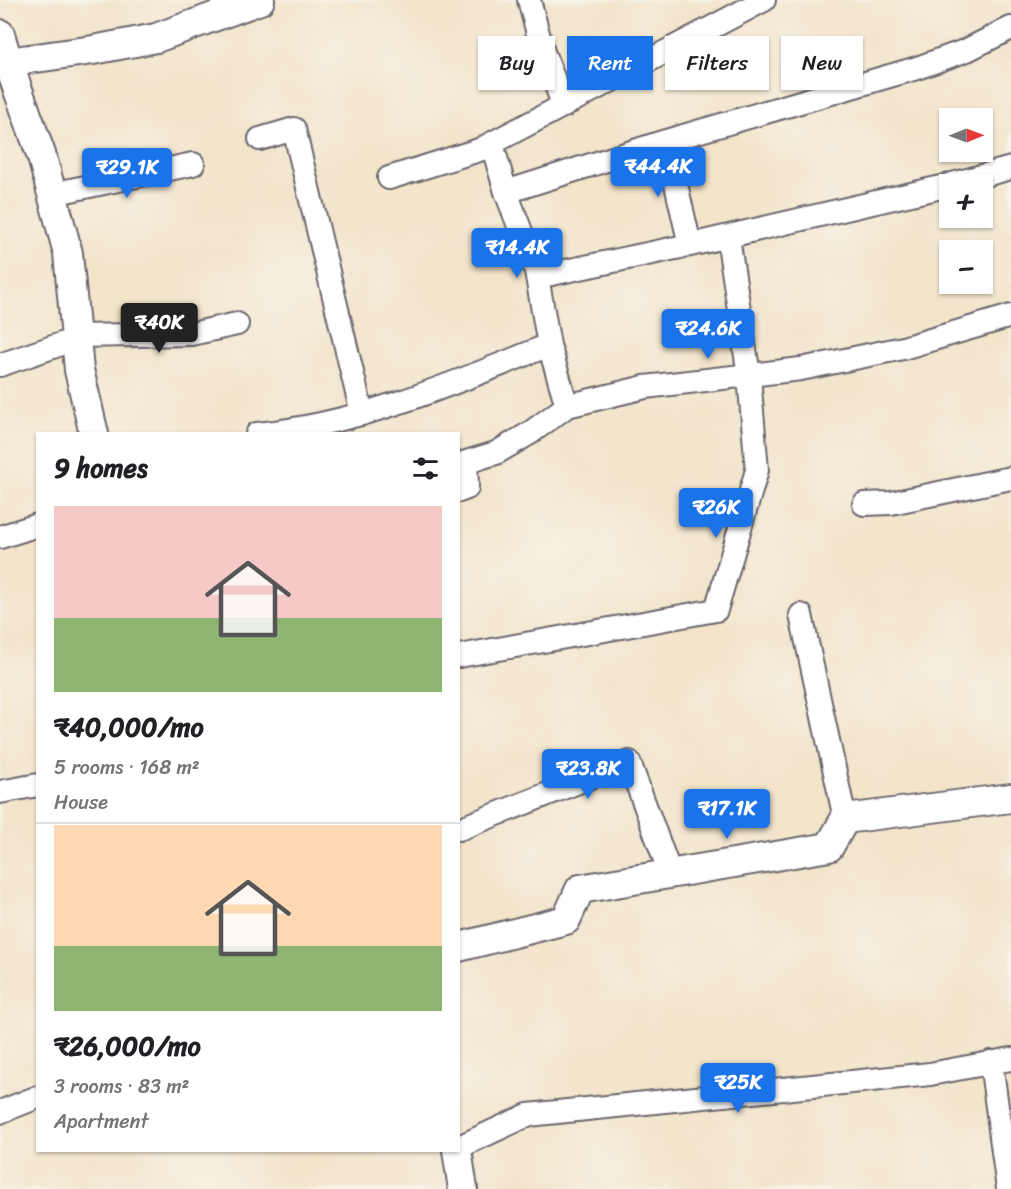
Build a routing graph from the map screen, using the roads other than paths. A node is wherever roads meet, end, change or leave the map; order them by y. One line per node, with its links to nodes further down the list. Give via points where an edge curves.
1 (260, 0): 6 (street, via 156,38)
2 (528, 0): 7 (street)
3 (764, 0): 7 (street)
4 (1011, 28): 9 (street, via 967,50 917,68)
5 (0, 34): 6 (street)
6 (4, 63): 17 (street, via 42,157)
7 (564, 106): 10 (street)
8 (260, 139): 28 (street, via 294,129)
9 (666, 141): 16 (street); 19 (street)
10 (492, 144): 14 (street); 16 (street)
11 (193, 164): 17 (street)
12 (1011, 168): 13 (street)
13 (990, 174)
14 (389, 178)
15 (939, 188): 18 (street)
16 (507, 192): 20 (street)
17 (52, 194): 23 (street, via 68,253)
18 (728, 237): 19 (street); 26 (street)
19 (690, 245): 20 (street)
20 (537, 277): 24 (street)
21 (1011, 316): 26 (street, via 903,348)
22 (237, 324): 23 (street, via 191,334)
23 (76, 338): 25 (street); 29 (street)
24 (549, 345): 27 (street); 28 (street, via 437,390)
25 (0, 365)
26 (749, 376): 27 (street, via 645,387); 37 (street, via 758,470 716,610)
27 (567, 406): 32 (street, via 496,453 466,462 467,488)
28 (362, 414): 30 (street)
29 (94, 432)
30 (268, 432)
31 (1011, 477): 33 (street, via 891,503)
32 (460, 491)
33 (864, 504)
34 (36, 526): 35 (street)
35 (0, 537)
36 (801, 615): 41 (street)
37 (460, 656)
38 (36, 785): 39 (street)
39 (0, 792)
40 (1011, 798): 41 (street)
41 (845, 819): 43 (street, via 829,847)
42 (460, 829): 43 (street, via 629,762)
43 (670, 873): 44 (street, via 580,889 566,920)
44 (460, 947)
45 (1001, 1060): 48 (street, via 930,1074 528,1115); 51 (street)
46 (36, 1097): 47 (street)
47 (0, 1112)
48 (460, 1148)
49 (458, 1152): 50 (street)
50 (463, 1189)
51 (1008, 1189)

